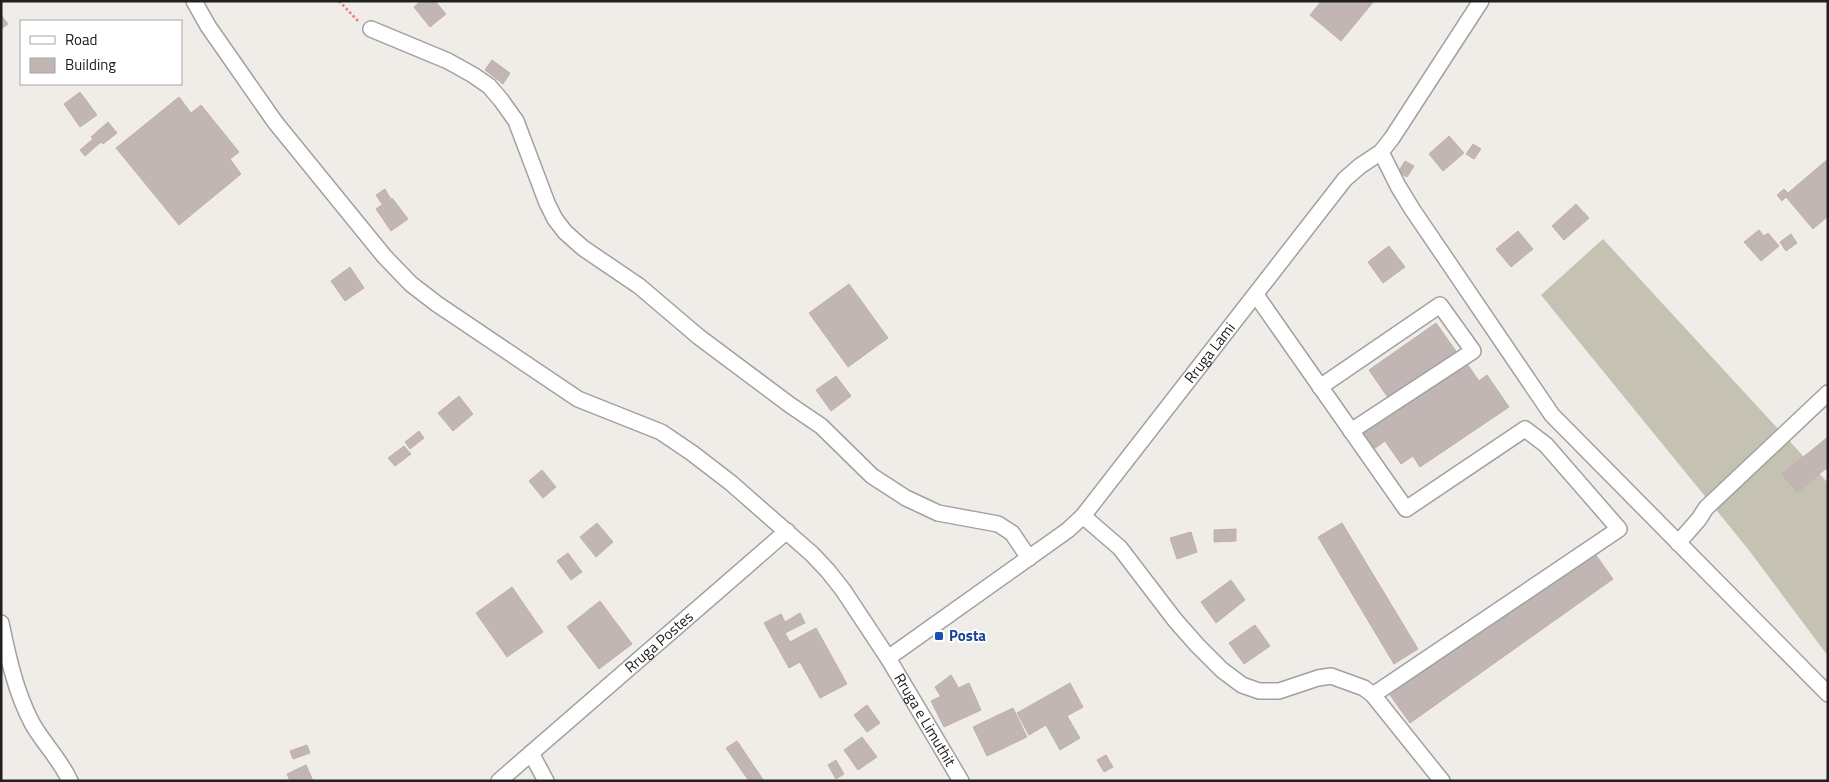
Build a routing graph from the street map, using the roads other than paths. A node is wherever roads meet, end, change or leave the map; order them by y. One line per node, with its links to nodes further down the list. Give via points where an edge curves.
1 (194, 1): 10 (street, Rruga e Limuthit, via 274,122 384,256 411,284 578,399 660,432 731,483)
2 (1482, 1): 4 (street, Rruga Lami, via 1406,119)
3 (371, 29): 12 (street, via 448,61 489,86 516,121 555,220 583,248 639,286 699,337 822,426 872,476 906,498 938,513 998,524 1012,533)
4 (1377, 155): 5 (street, Rruga Lami, via 1346,179); 11 (street, via 1552,415)
5 (1256, 295): 6 (street); 9 (street, Rruga Lami)
6 (1320, 386): 8 (street); 8 (street, via 1440,305 1473,351)
7 (1828, 393): 11 (street, via 1706,508)
8 (1351, 431): 16 (street, via 1406,509 1525,429 1546,445 1620,529)
9 (1083, 516): 12 (street, Rruga Lami); 16 (street, via 1120,548 1197,645 1242,685 1259,691 1279,691 1331,676 1364,688)
10 (787, 530): 14 (street, Rruga e Limuthit, via 828,571); 17 (street, Rruga Postes)
11 (1678, 543): 15 (street)
12 (1030, 558): 14 (street, Rruga Lami)
13 (1, 623): 18 (street, via 21,700 32,724)
14 (888, 658): 21 (street, Rruga e Limuthit)
15 (1828, 694)
16 (1372, 695): 22 (street)
17 (531, 753): 19 (street, Rruga Postes); 20 (street)
18 (70, 781)
19 (499, 781)
20 (546, 781)
21 (961, 781)
22 (1442, 781)

